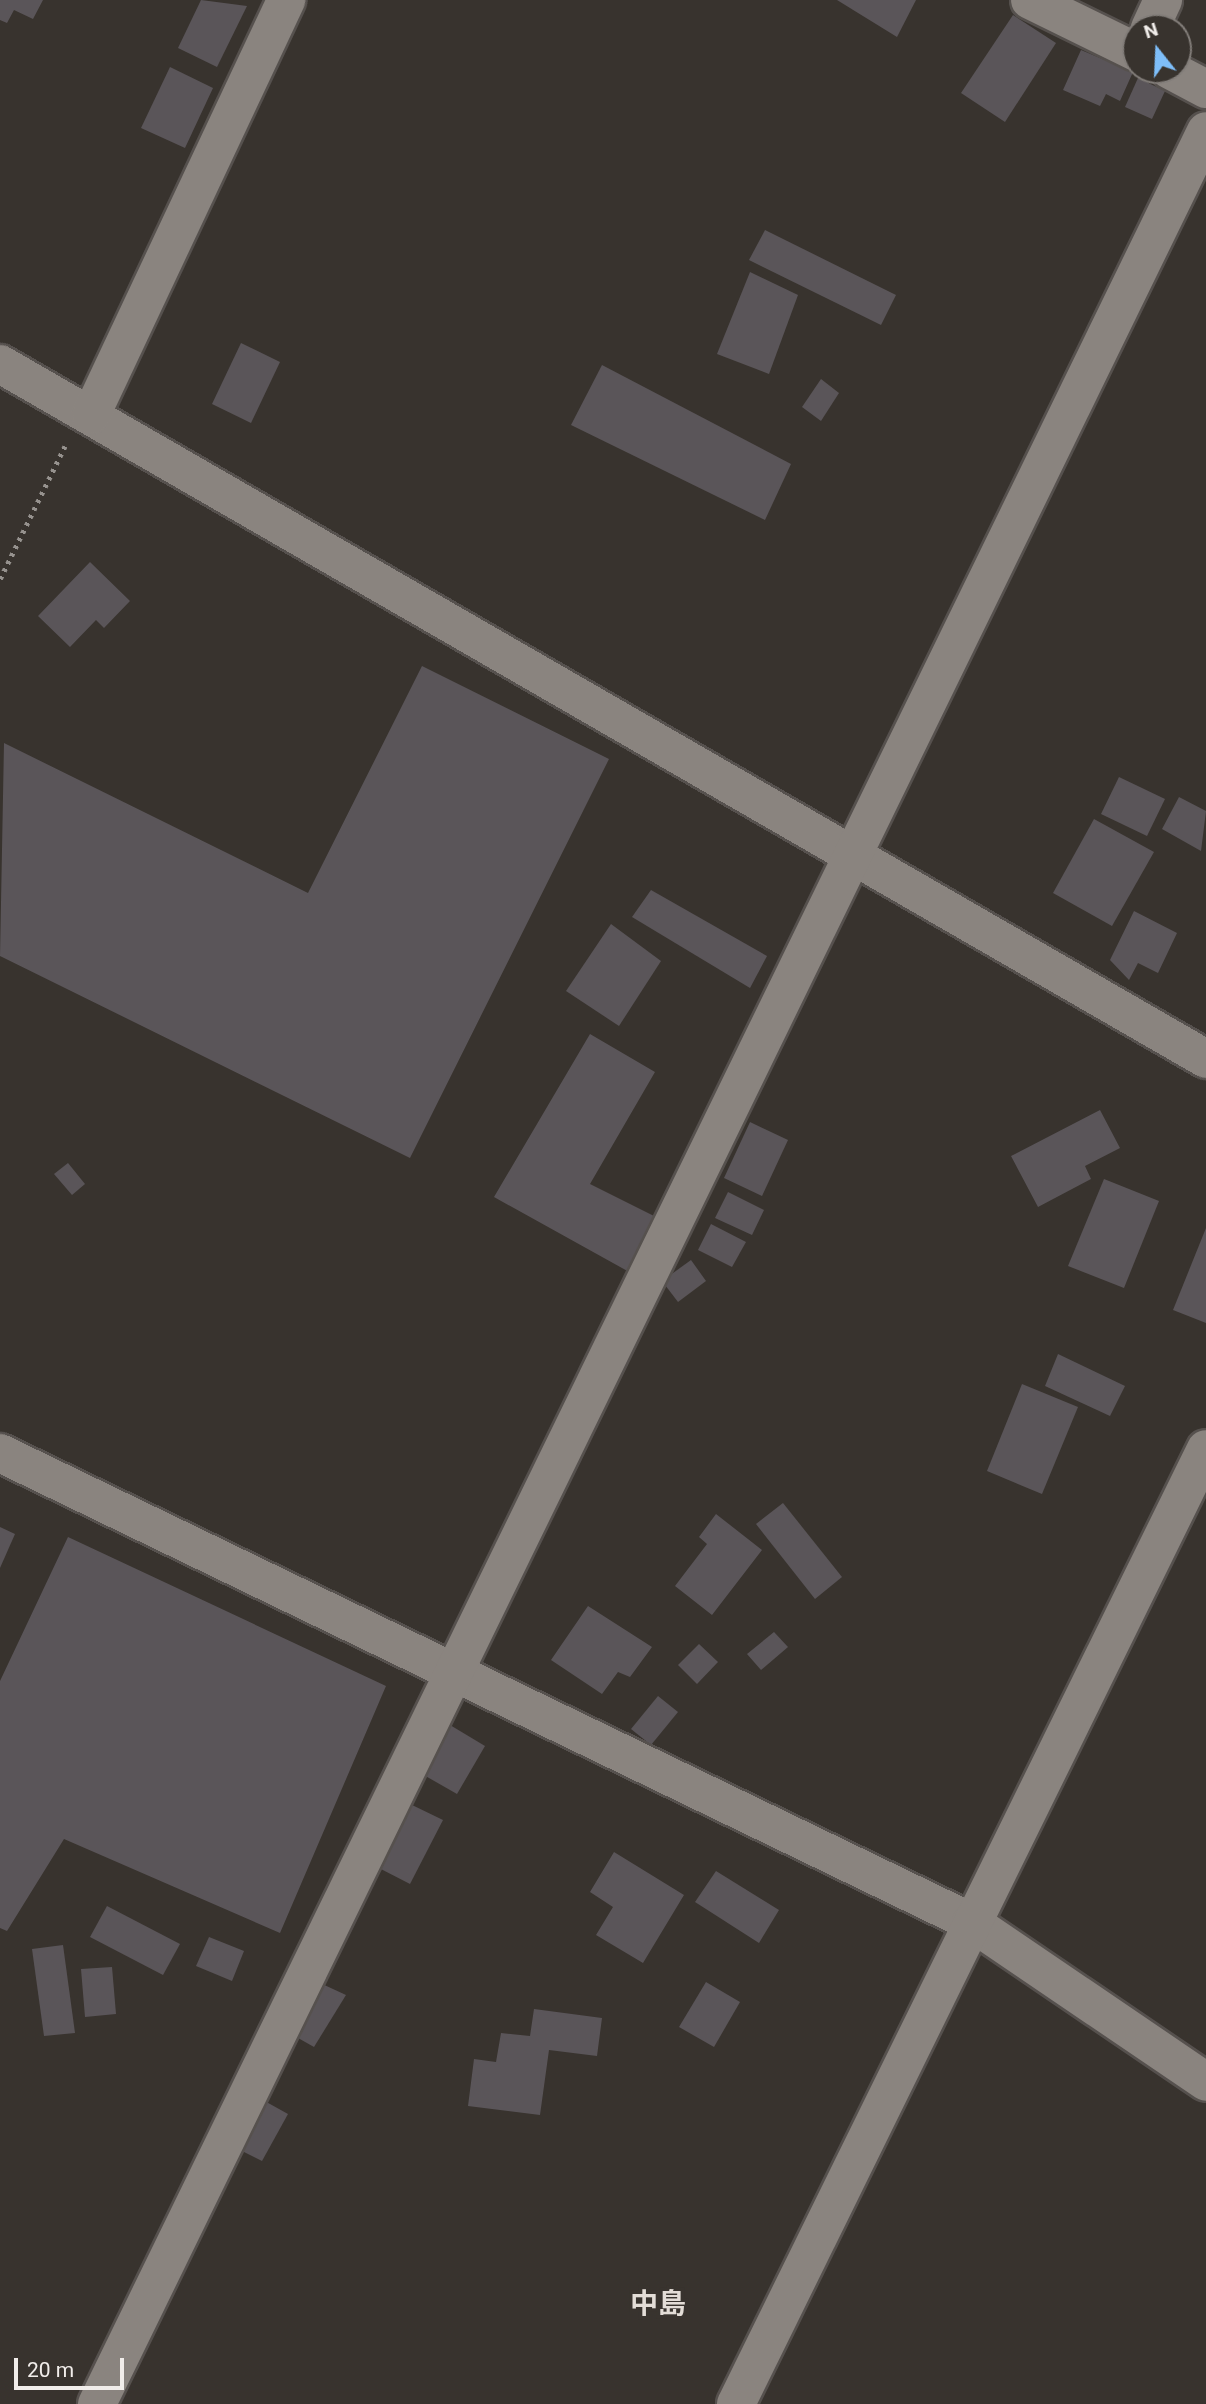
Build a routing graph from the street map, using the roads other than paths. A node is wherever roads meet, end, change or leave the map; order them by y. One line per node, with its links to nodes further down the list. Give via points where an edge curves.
1 (286, 0): 6 (street)
2 (1030, 0): 3 (street)
3 (1122, 45)
4 (1206, 131): 7 (street)
5 (0, 364): 6 (street)
6 (86, 413): 7 (street)
7 (849, 853): 8 (street); 11 (street)
8 (1206, 1059)
9 (1206, 1449): 12 (street)
10 (0, 1453): 11 (street)
11 (453, 1672): 12 (street); 14 (street)
12 (971, 1922): 13 (street); 15 (street)
13 (1206, 2081)
14 (97, 2404)
15 (736, 2404)

